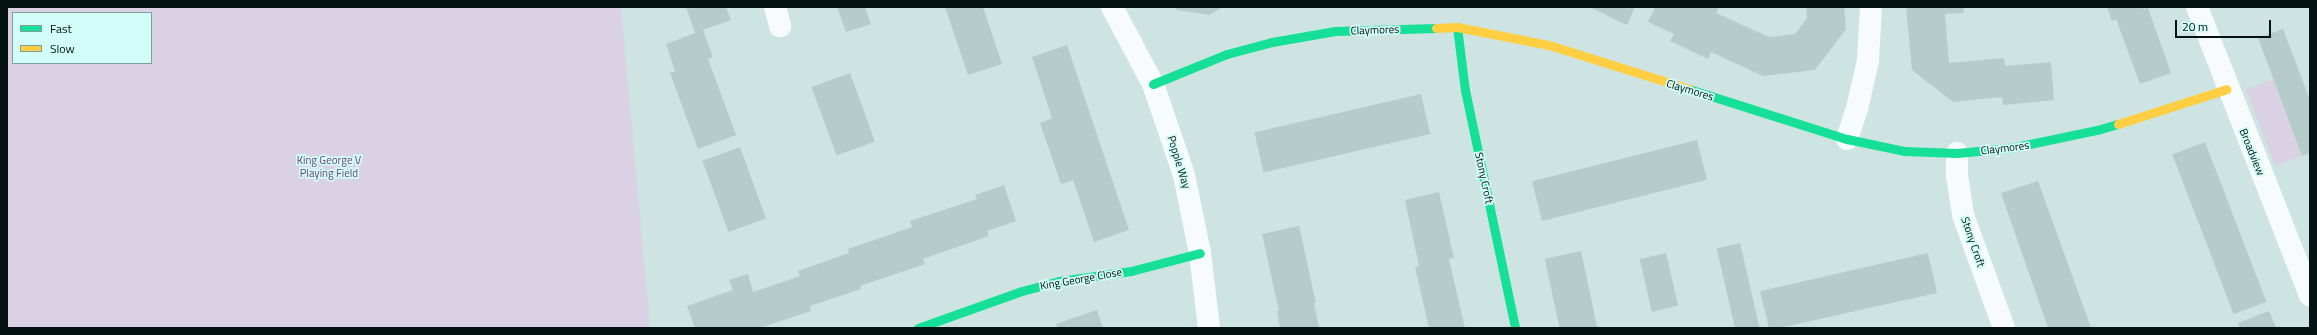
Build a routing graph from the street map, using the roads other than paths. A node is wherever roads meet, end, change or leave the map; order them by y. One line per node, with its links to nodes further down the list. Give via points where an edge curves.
1 (1112, 7): 5 (street, Popple Way)
2 (1871, 7): 7 (street, via 1868,60)
3 (2196, 7): 6 (street, Broadview)
4 (1457, 27): 5 (street, Claymores, via 1334,31 1272,42 1227,54); 7 (street, Claymores, via 1549,45); 13 (street, Stony Croft, via 1465,90)
5 (1153, 84): 9 (street, Popple Way, via 1184,175)
6 (2227, 89): 8 (street, Claymores, via 2098,130 2010,148); 10 (street, Broadview)
7 (1847, 139): 8 (street, Claymores, via 1904,151)
8 (1957, 153): 14 (street, Stony Croft, via 1957,176 1963,215)
9 (1200, 254): 11 (street, King George Close, via 1132,271 1059,281 1022,291); 12 (street, Popple Way)
10 (2310, 296)
11 (918, 328)
12 (1209, 328)
13 (1515, 328)
14 (2004, 328)

